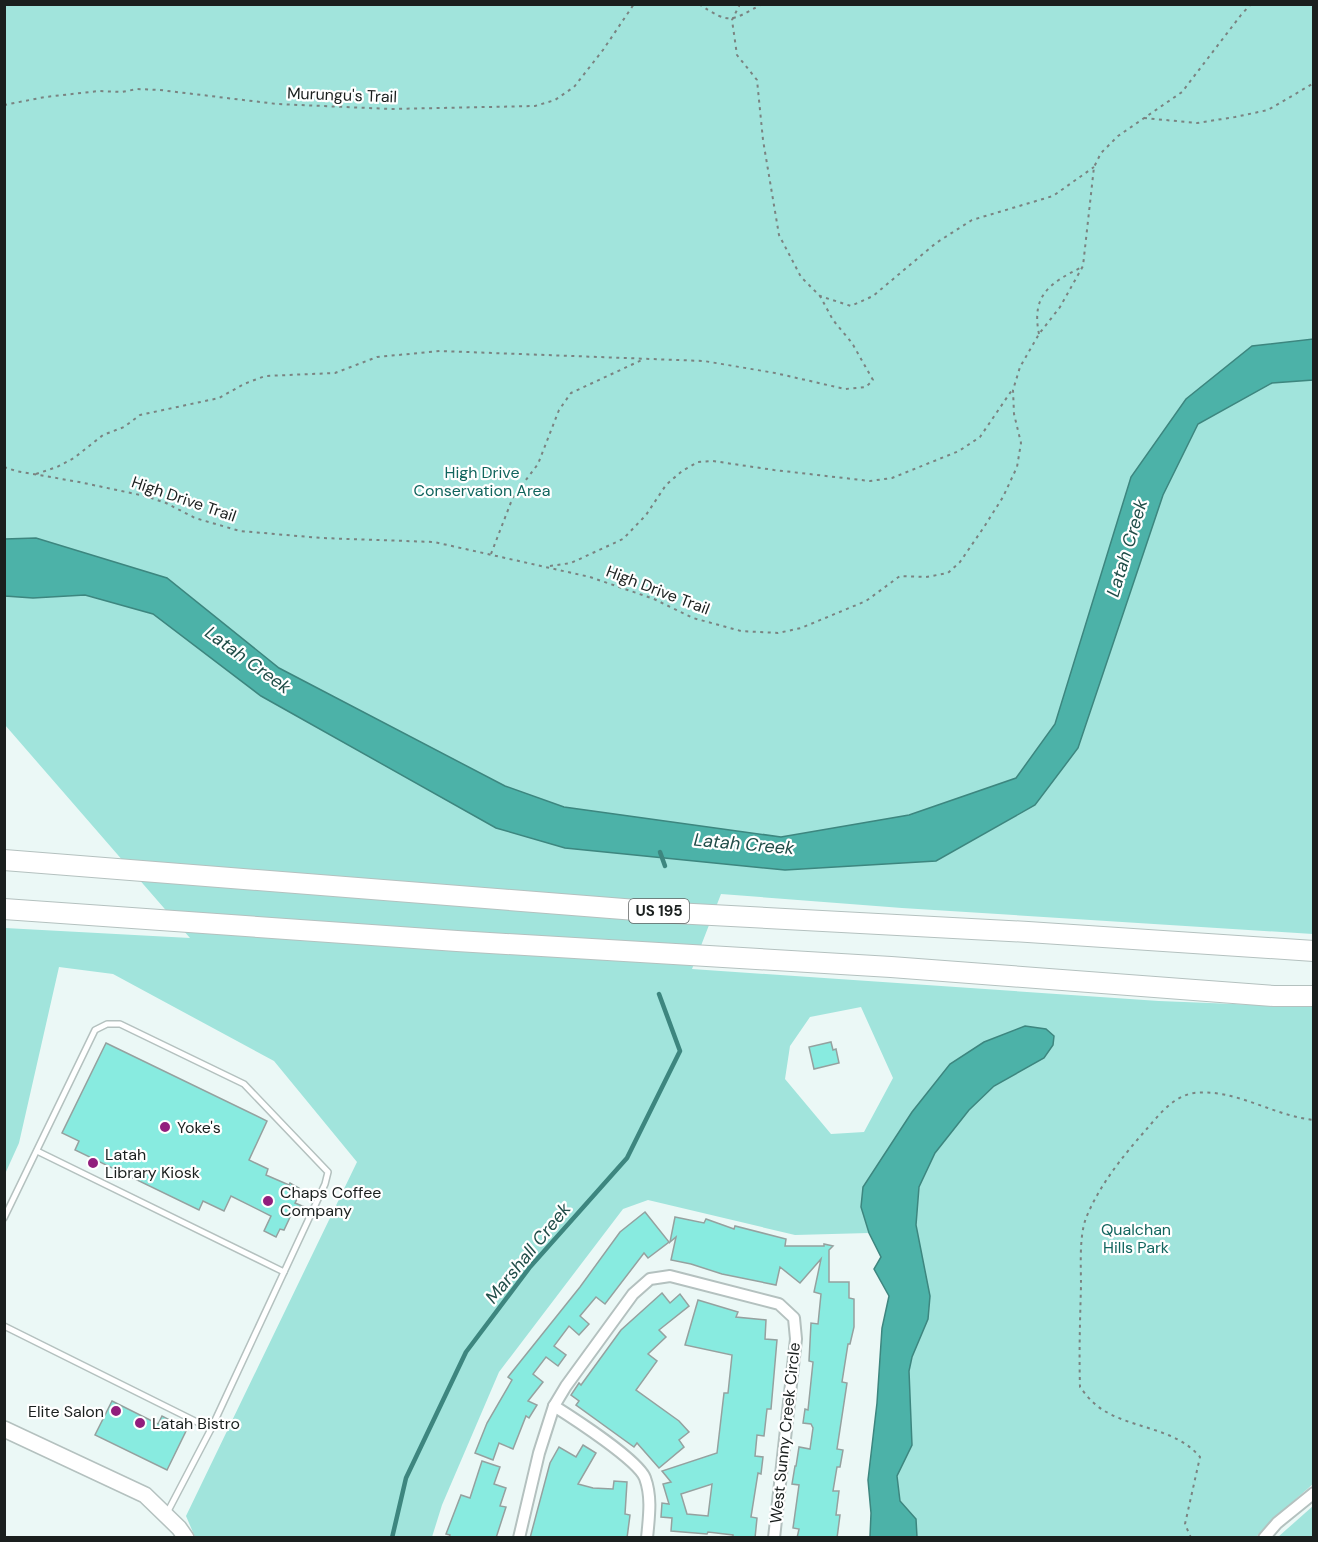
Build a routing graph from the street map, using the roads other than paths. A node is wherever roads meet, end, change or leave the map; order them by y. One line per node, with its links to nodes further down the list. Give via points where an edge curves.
1 (4, 860): 3 (highway, US 195, via 674,912)
2 (4, 909): 4 (highway)
3 (1314, 951)
4 (1314, 996)
5 (37, 1151): 6 (lane); 7 (lane); 7 (lane, via 95,1030 107,1024 120,1024 244,1084 328,1172)
6 (4, 1218)
7 (284, 1272): 11 (lane)
8 (4, 1326): 11 (lane)
9 (554, 1406): 15 (street, West Sunny Creek Circle); 16 (street, via 615,1448 644,1475 650,1499); 17 (street, West Sunny Creek Circle, via 633,1294 650,1279 670,1276 779,1304 794,1318 796,1339)
10 (4, 1429): 13 (main road, via 145,1495)
11 (211, 1429): 13 (lane)
12 (1314, 1493): 18 (street)
13 (166, 1516): 14 (main road)
14 (186, 1538)
15 (519, 1538)
16 (647, 1538)
17 (774, 1538)
18 (1264, 1538)

